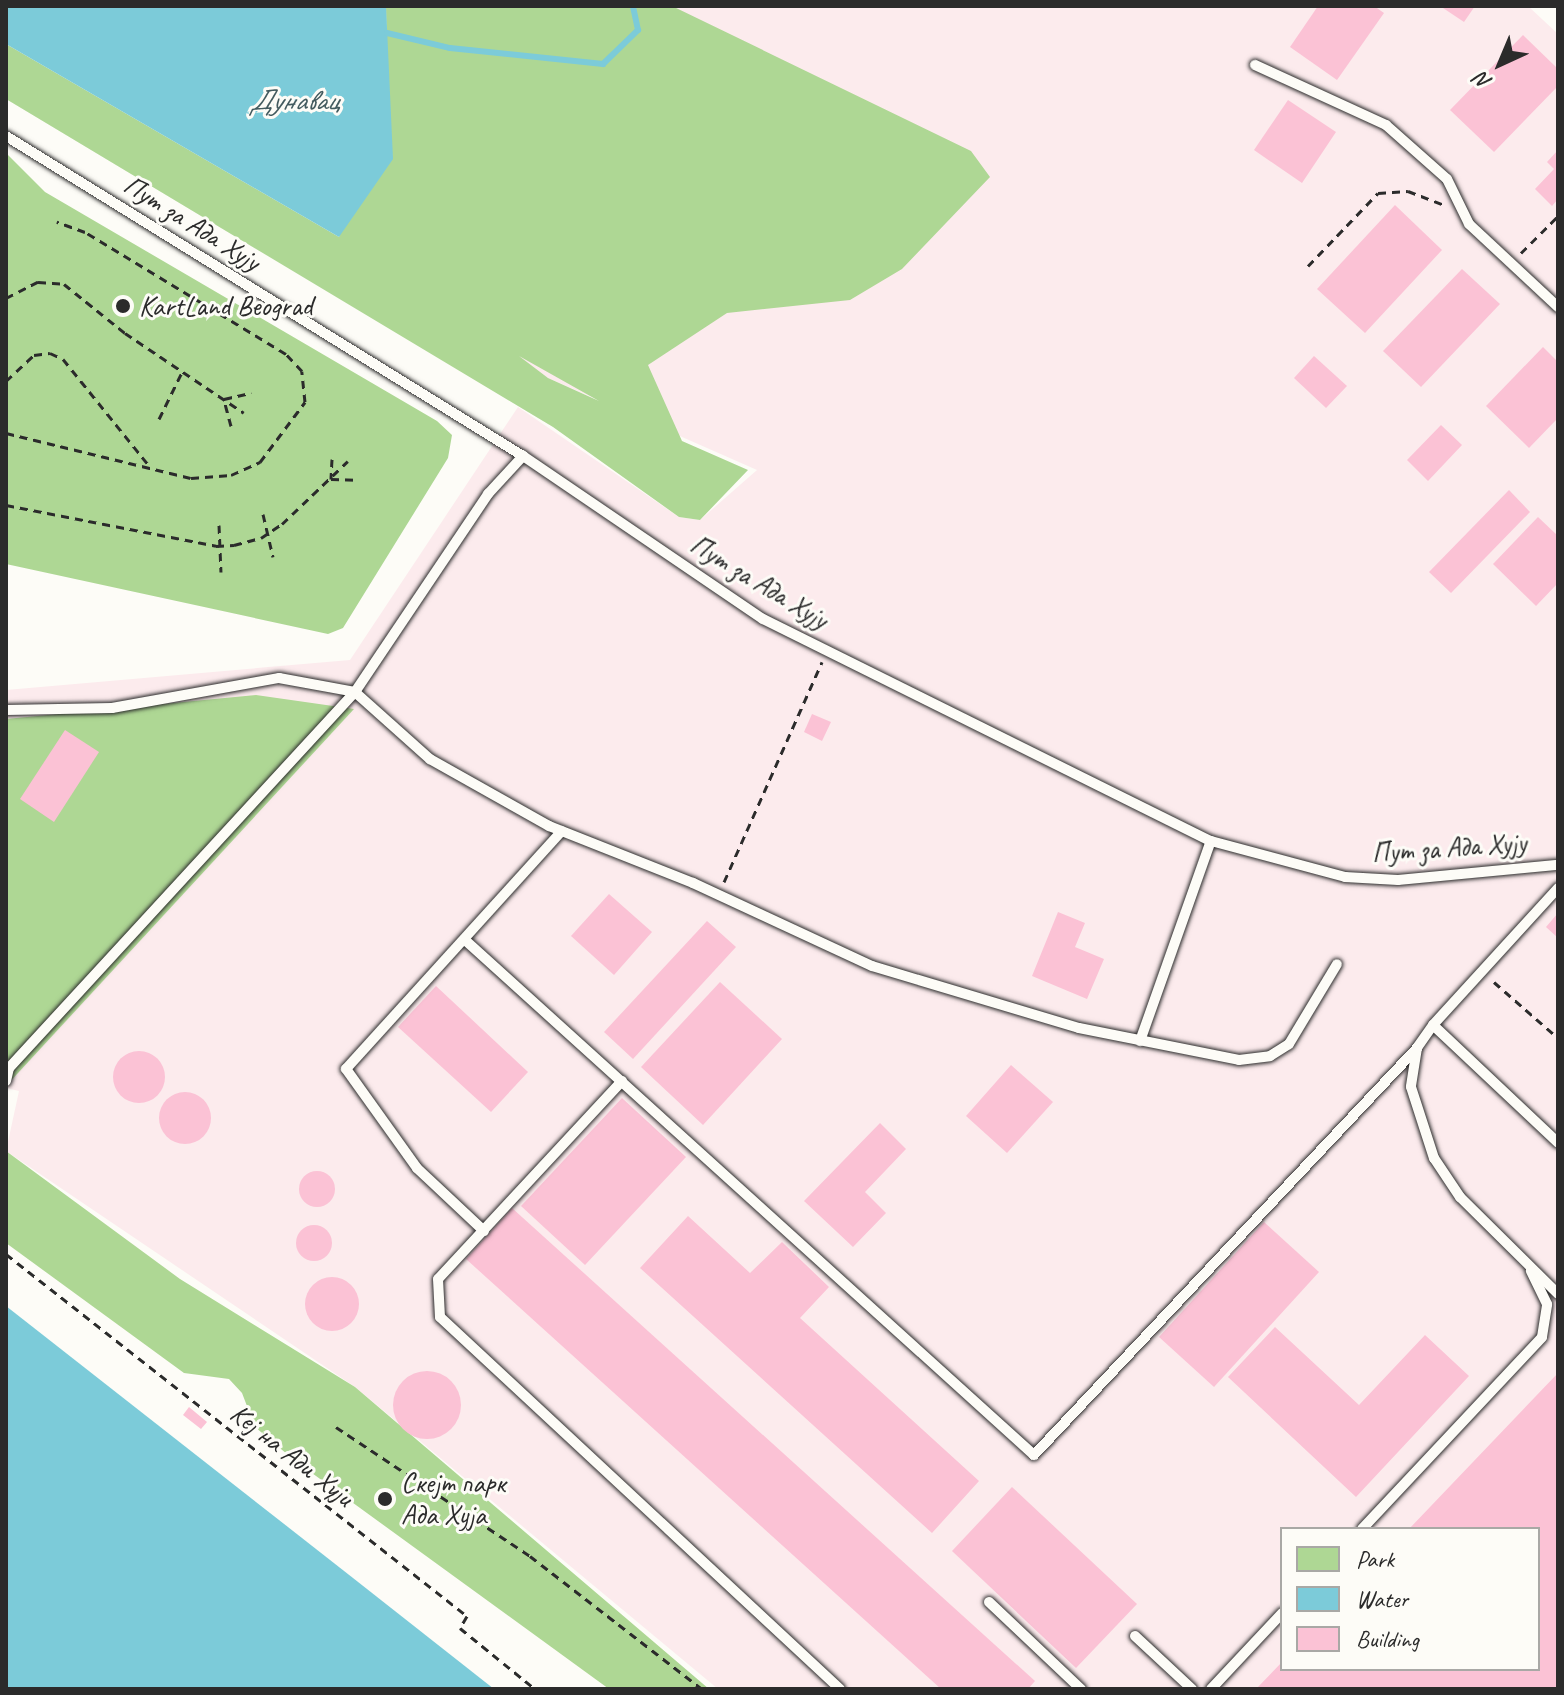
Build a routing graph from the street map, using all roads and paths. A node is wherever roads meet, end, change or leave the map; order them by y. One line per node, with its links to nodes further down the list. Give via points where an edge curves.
1 (1255, 65): 3 (lane, via 1386,125 1447,179)
2 (6, 136): 18 (lane, Пут за Ада Хују)
3 (1463, 213): 6 (lane); 7 (path, via 1408,191 1378,193)
4 (1558, 216): 6 (path)
5 (57, 222): 21 (path, via 85,232 234,320 302,371 305,402 260,462 231,475 191,478)
6 (1511, 263): 9 (lane)
7 (1308, 266)
8 (6, 298): 10 (path, via 38,282 64,284)
9 (1558, 307)
10 (182, 372): 13 (path); 15 (path)
11 (6, 381): 21 (path, via 34,355 50,353 63,359)
12 (251, 393): 13 (path)
13 (224, 399): 14 (path); 16 (path)
14 (244, 413)
15 (159, 419)
16 (231, 426)
17 (6, 433): 21 (path)
18 (523, 456): 31 (lane, Пут за Ада Хују, via 763,619); 32 (lane, via 488,494)
19 (332, 459): 22 (path)
20 (348, 461): 22 (path)
21 (150, 467)
22 (331, 479): 23 (path); 27 (path)
23 (356, 480)
24 (6, 505): 28 (path)
25 (263, 514): 27 (path)
26 (219, 525): 28 (path)
27 (267, 534): 28 (path); 29 (path)
28 (220, 545): 30 (path)
29 (273, 557)
30 (221, 572)
31 (827, 651): 35 (lane, Пут за Ада Хују); 38 (path)
32 (355, 692): 33 (lane, via 279,678 153,704 66,712); 34 (lane, via 430,759); 46 (lane, via 9,1068)
33 (6, 710)
34 (562, 831): 38 (lane); 39 (lane)
35 (1211, 841): 36 (lane, Пут за Ада Хују, via 1345,877 1398,880); 44 (lane)
36 (1558, 865)
37 (1558, 888): 41 (lane, Пут за Ада Хују)
38 (718, 895): 44 (lane, via 872,966)
39 (465, 940): 47 (lane); 49 (lane, via 346,1069 417,1168)
40 (1337, 964): 44 (lane, via 1289,1044 1270,1056 1239,1060)
41 (1482, 972): 42 (lane, Пут за Ада Хују); 43 (path)
42 (1433, 1025): 45 (lane, Пут за Ада Хују); 48 (lane)
43 (1558, 1038)
44 (1140, 1041)
45 (1417, 1048): 47 (lane, Пут за Ада Хују, via 1034,1455); 51 (lane, via 1411,1087 1434,1158 1460,1197)
46 (6, 1081)
47 (622, 1081): 49 (lane)
48 (1558, 1143)
49 (484, 1231): 60 (lane, via 438,1279 440,1317)
50 (6, 1254): 58 (path, Кеј на Ади Хуји, via 467,1616 460,1628)
51 (1528, 1266): 52 (lane); 54 (lane, via 1547,1304 1542,1337)
52 (1558, 1294)
53 (336, 1427): 59 (path, via 580,1592)
54 (1364, 1527)
55 (989, 1602): 61 (lane)
56 (1280, 1615): 63 (lane)
57 (1135, 1636): 62 (lane)
58 (535, 1689)
59 (702, 1689)
60 (840, 1689)
61 (1081, 1689)
62 (1192, 1689)
63 (1211, 1689)

